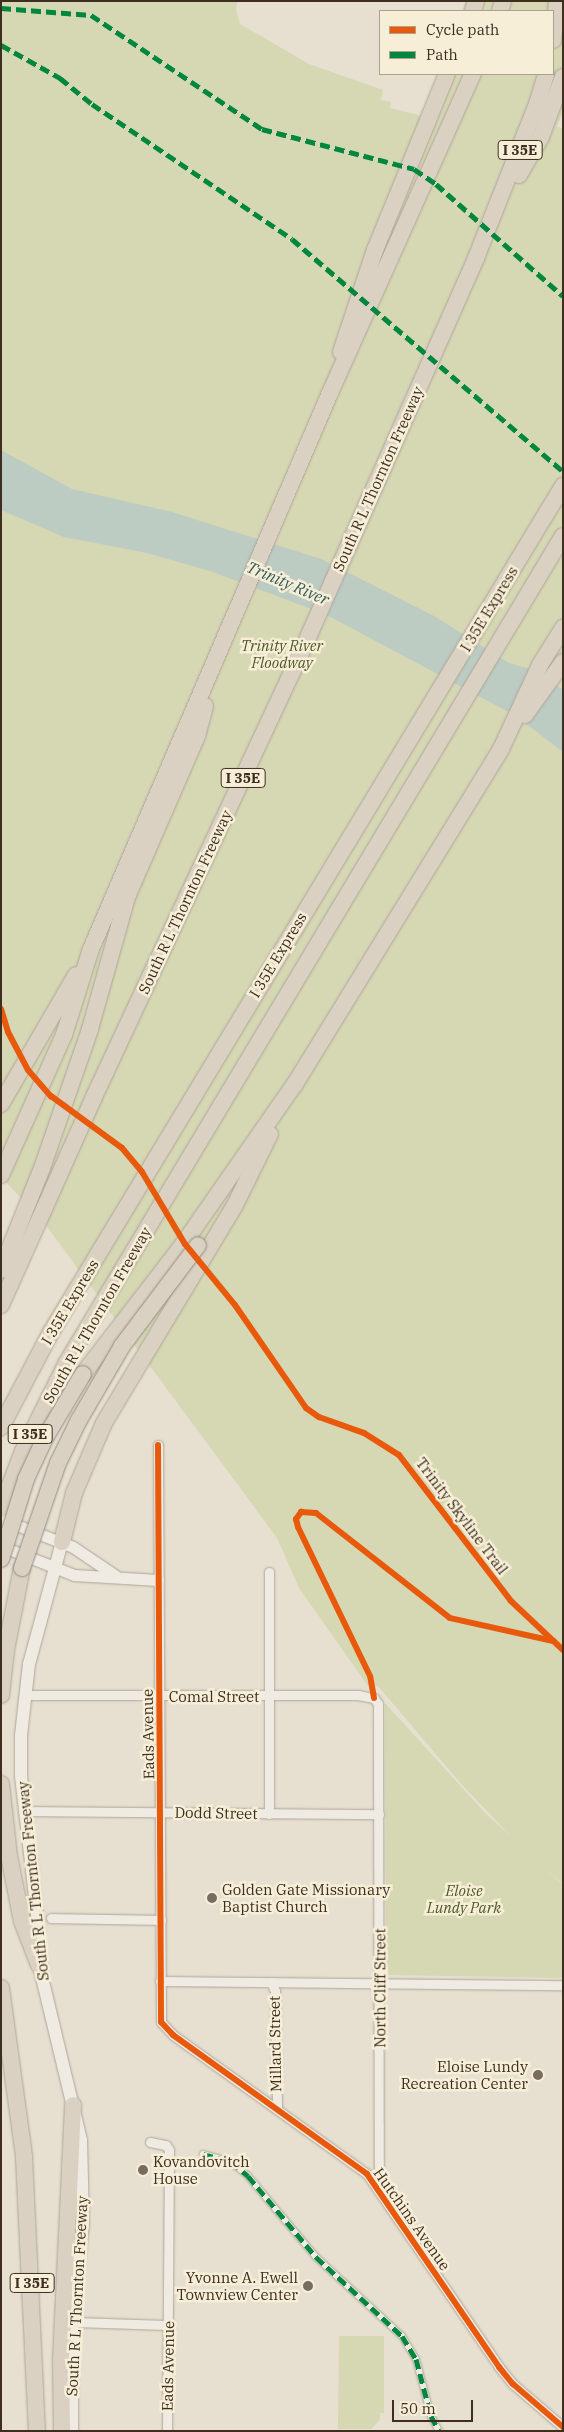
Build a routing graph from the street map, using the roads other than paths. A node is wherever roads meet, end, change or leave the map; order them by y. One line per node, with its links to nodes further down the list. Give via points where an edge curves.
1 (557, 1): 2 (highway)
2 (554, 30)
3 (447, 75): 8 (highway, via 375,250)
4 (473, 75): 8 (highway)
5 (546, 75): 7 (highway, I 35E)
6 (563, 77): 7 (highway, via 541,137)
7 (490, 224): 21 (highway, South R L Thornton Freeway / I 35E, via 298,660)
8 (330, 392): 12 (highway)
9 (563, 486): 22 (highway, I 35E Express, via 51,1332)
10 (563, 536): 24 (highway, South R L Thornton Freeway / I 35E, via 67,1362 22,1451)
11 (563, 628): 14 (highway, via 540,665)
12 (220, 650): 15 (highway); 20 (highway, via 197,736 127,897 87,1038 42,1168)
13 (563, 662): 14 (highway)
14 (501, 749): 16 (highway)
15 (91, 949): 17 (highway); 19 (highway, via 64,1035)
16 (295, 1084): 18 (highway); 28 (highway, bridge, via 179,1250 114,1331 70,1395 26,1480)
17 (1, 1104)
18 (258, 1158): 26 (highway, via 235,1205 104,1423 74,1493); 33 (highway, bridge, via 106,1370 58,1463 22,1568)
19 (1, 1176)
20 (1, 1270)
21 (3, 1300)
22 (1, 1427)
23 (158, 1445): 32 (street, Eads Avenue)
24 (1, 1510)
25 (1, 1519): 26 (street)
26 (62, 1542): 29 (main road, South R L Thornton Freeway); 31 (street)
27 (1, 1546): 29 (street)
28 (1, 1559)
29 (55, 1568): 31 (street, via 94,1578); 34 (main road, South R L Thornton Freeway, via 38,1627)
30 (269, 1572): 35 (street)
31 (116, 1576): 32 (street)
32 (158, 1580): 36 (street, Eads Avenue)
33 (1, 1695)
34 (24, 1695): 36 (street, Comal Street); 39 (main road, South R L Thornton Freeway, via 21,1743)
35 (271, 1696): 36 (street, Comal Street); 37 (street, Comal Street, via 358,1695); 41 (street)
36 (159, 1697): 40 (street, Eads Avenue)
37 (374, 1698): 42 (street, North Cliff Street, via 380,1711)
38 (1, 1784): 45 (highway, via 9,1856 20,1912)
39 (23, 1811): 40 (street, Dodd Street); 45 (main road, South R L Thornton Freeway, via 38,1922)
40 (162, 1812): 41 (street, Dodd Street); 44 (street, Eads Avenue)
41 (269, 1814): 42 (street, Dodd Street)
42 (379, 1814): 48 (street, North Cliff Street)
43 (51, 1918): 44 (street)
44 (161, 1920): 46 (street, Eads Avenue)
45 (39, 1965): 52 (main road, South R L Thornton Freeway)
46 (160, 1981): 47 (street); 51 (street, Eads Avenue)
47 (271, 1982): 48 (street); 53 (street, Millard Street, via 274,1991)
48 (380, 1984): 49 (street); 56 (street, North Cliff Street)
49 (563, 1985)
50 (1, 1988): 60 (highway, I 35E, via 24,2157)
51 (161, 2022): 53 (street, Hutchins Avenue, via 173,2035)
52 (73, 2104): 57 (main road, South R L Thornton Freeway, via 81,2140 83,2224); 61 (highway, via 61,2361)
53 (276, 2107): 56 (street, Hutchins Avenue, via 354,2162)
54 (150, 2142): 58 (street, Eads Avenue, via 166,2145 169,2150)
55 (203, 2154): 64 (street, via 231,2162 248,2176 316,2258 402,2336 416,2360 431,2416)
56 (379, 2190): 59 (street, Hutchins Avenue, via 512,2384)
57 (72, 2322): 58 (street); 62 (main road, South R L Thornton Freeway)
58 (169, 2325): 63 (street, Eads Avenue)
59 (563, 2427)
60 (37, 2431)
61 (62, 2431)
62 (72, 2431)
63 (167, 2431)
64 (439, 2431)

